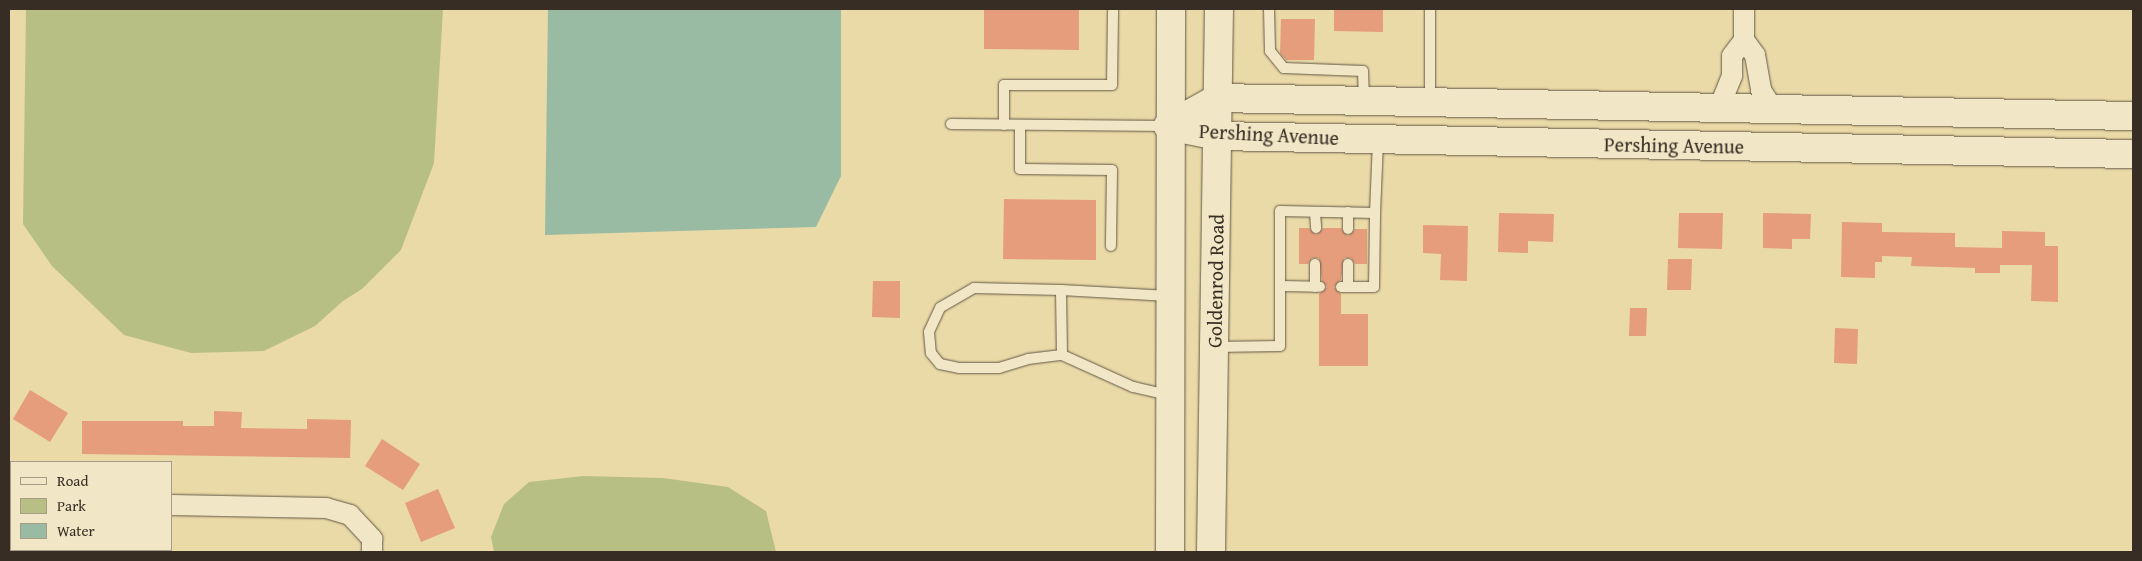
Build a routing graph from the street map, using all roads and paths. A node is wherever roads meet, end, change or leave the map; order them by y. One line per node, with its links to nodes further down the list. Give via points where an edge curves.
1 (1171, 9): 17 (street)
2 (1219, 9): 8 (street, Goldenrod Road)
3 (1269, 9): 9 (lane, via 1270,51 1284,68 1363,71)
4 (1430, 9): 10 (lane)
5 (1744, 9): 7 (street)
6 (1113, 11): 15 (lane, via 1112,85 1004,85)
7 (1744, 40): 11 (street, via 1732,56 1732,76); 12 (street, via 1755,55 1761,90)
8 (1218, 98): 9 (street, Pershing Avenue); 17 (street, Pershing Avenue); 18 (street, Goldenrod Road)
9 (1364, 101): 10 (street, Pershing Avenue)
10 (1430, 102): 11 (street, Pershing Avenue)
11 (1719, 108): 12 (street, Pershing Avenue)
12 (1772, 109): 13 (street, Pershing Avenue)
13 (2133, 116)
14 (951, 124): 15 (lane)
15 (1004, 125): 16 (lane)
16 (1020, 125): 17 (lane); 26 (lane, via 1020,169 1112,170)
17 (1168, 126): 18 (street, Pershing Avenue); 31 (street)
18 (1218, 136): 19 (street, Pershing Avenue); 32 (street, Goldenrod Road)
19 (1378, 139): 20 (street, Pershing Avenue); 23 (lane)
20 (2133, 154)
21 (1315, 212): 22 (lane); 24 (lane); 29 (lane, via 1280,211)
22 (1348, 212): 23 (lane); 25 (lane)
23 (1376, 213): 28 (lane, via 1374,287 1345,287)
24 (1316, 228)
25 (1348, 228)
26 (1111, 246)
27 (1315, 264): 29 (lane, via 1317,287)
28 (1348, 264)
29 (1281, 286): 32 (lane, via 1280,346)
30 (1061, 290): 31 (lane); 33 (lane); 33 (lane, via 974,288 940,308 929,332 932,354 940,364 958,368 999,368 1028,359)
31 (1169, 296): 34 (street)
32 (1214, 347): 40 (street, Goldenrod Road)
33 (1062, 355): 34 (lane, via 1133,387)
34 (1169, 395): 35 (street)
35 (1170, 451): 38 (street); 39 (street, via 1188,505)
36 (172, 504): 37 (street, via 326,508 350,515 372,539)
37 (372, 552)
38 (1170, 552)
39 (1187, 552)
40 (1211, 552)

